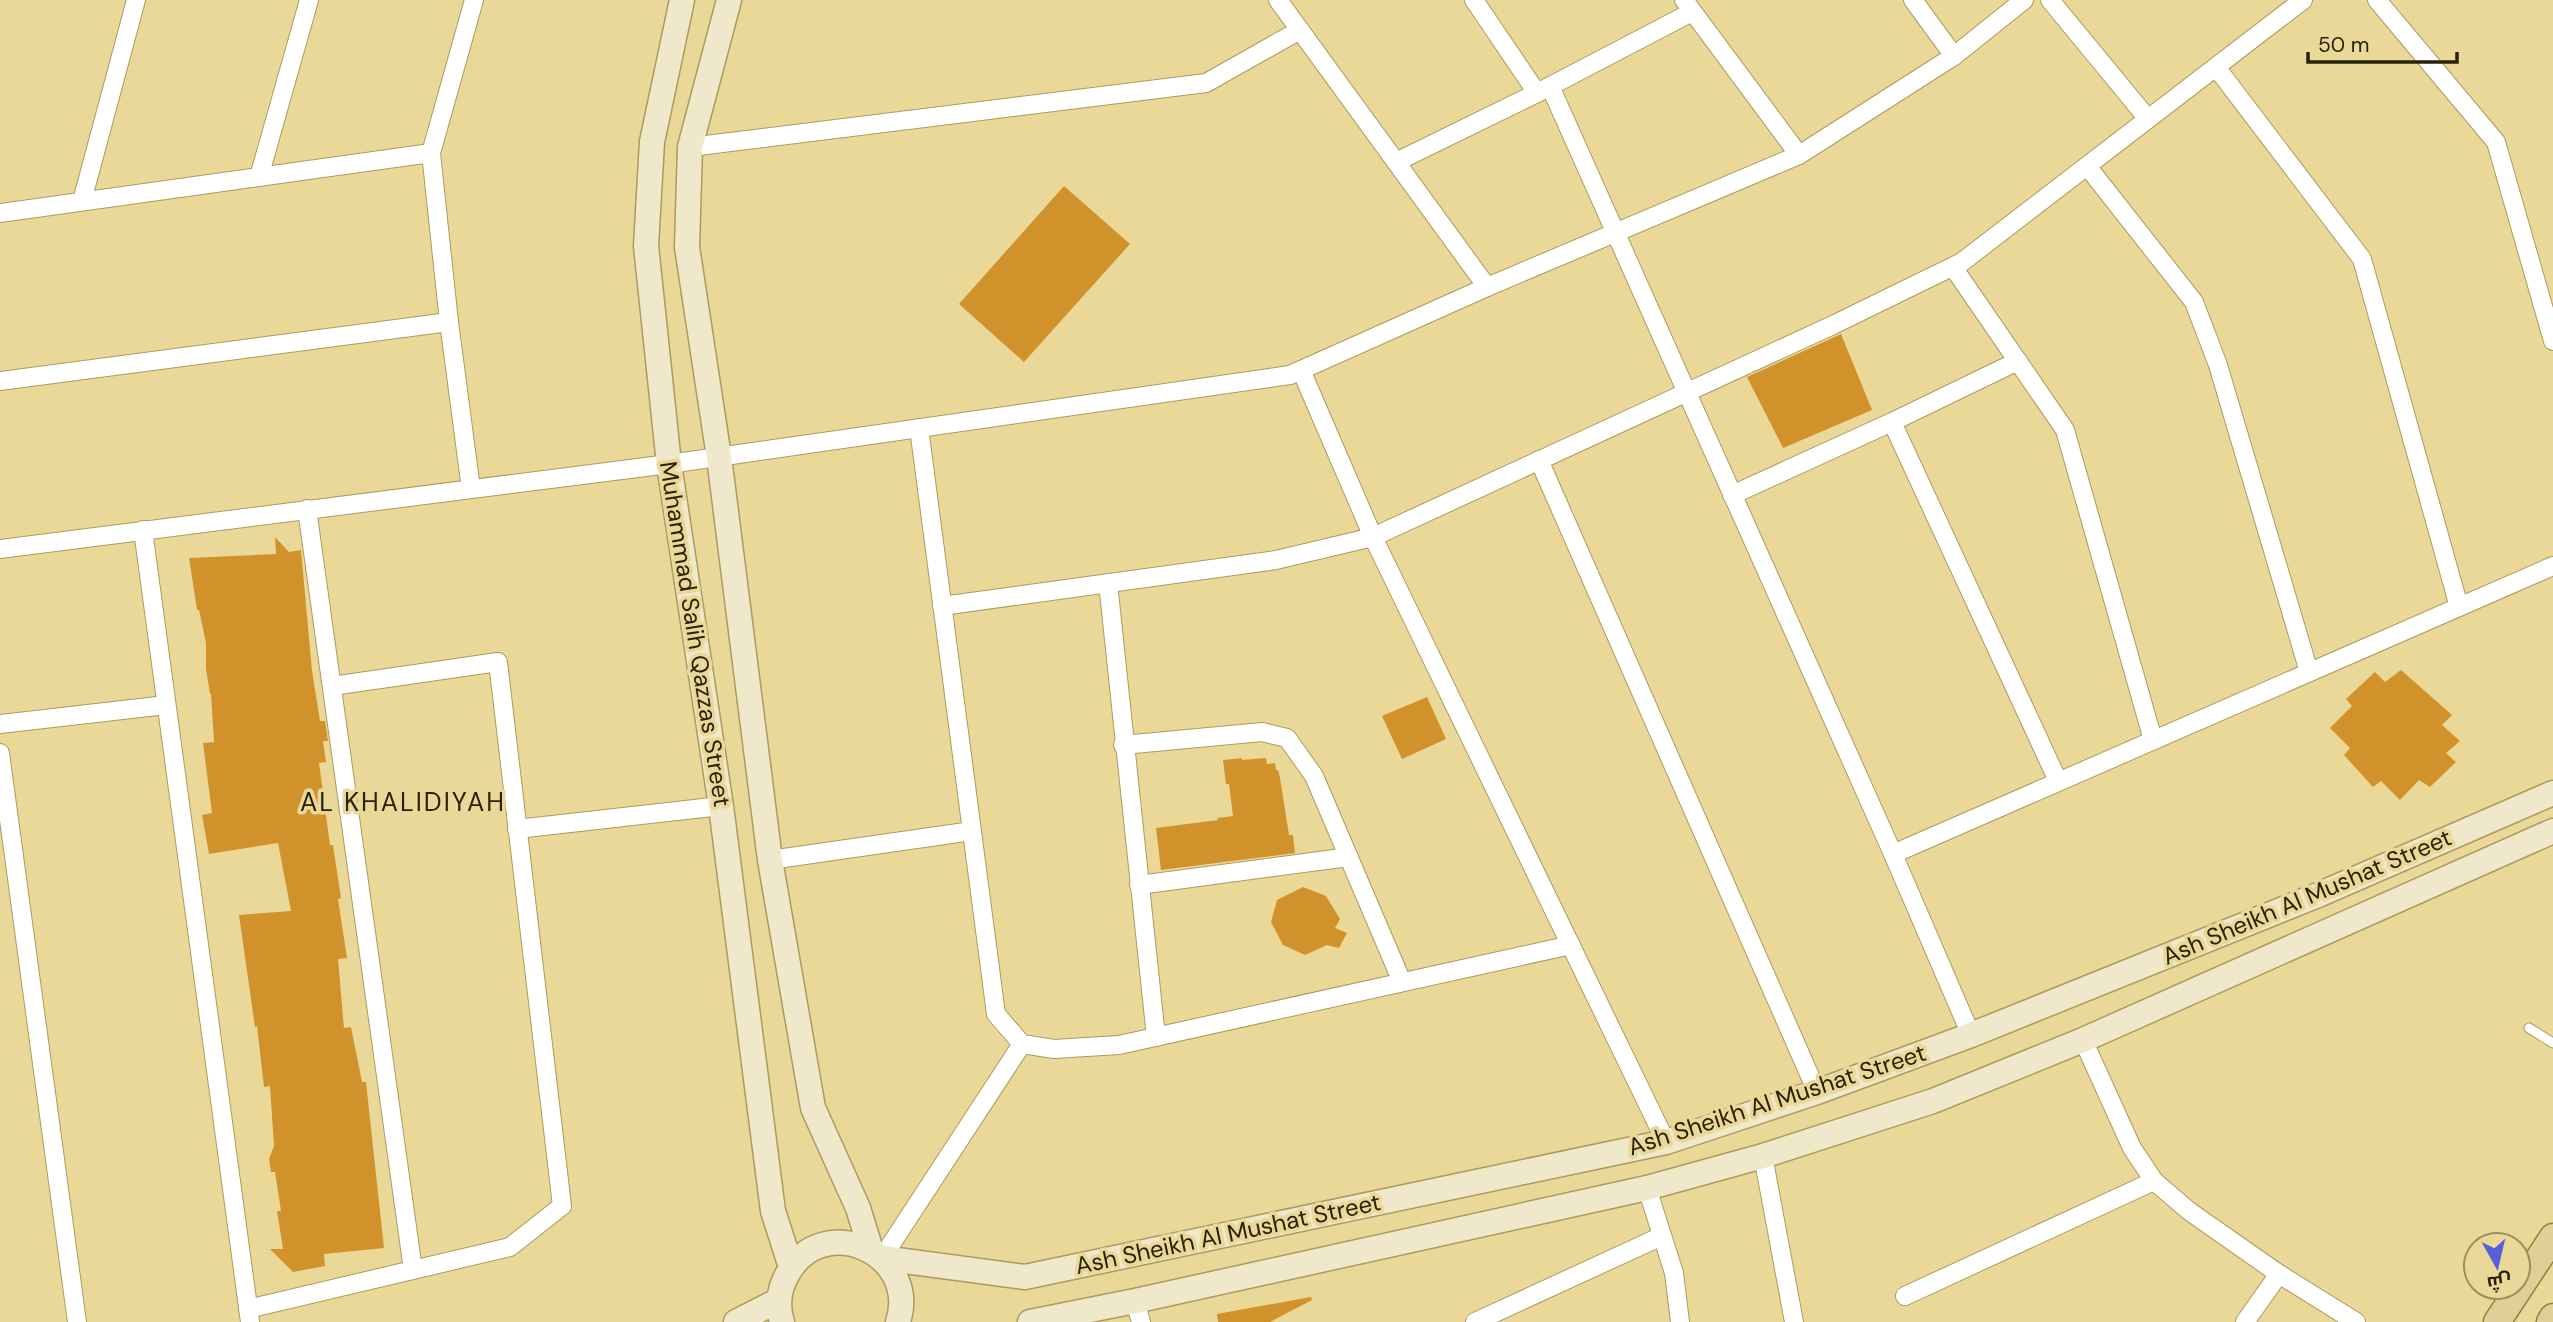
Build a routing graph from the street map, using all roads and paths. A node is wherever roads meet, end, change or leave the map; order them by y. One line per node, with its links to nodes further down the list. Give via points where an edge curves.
1 (136, 0): 25 (street)
2 (309, 0): 24 (street)
3 (474, 0): 20 (street)
4 (682, 0): 40 (street, Muhammad Salih Qazzas Street, via 652,142 646,246)
5 (729, 0): 19 (street, Muhammad Salih Qazzas Street)
6 (1278, 0): 14 (street)
7 (1474, 0): 17 (street)
8 (1913, 0): 15 (street)
9 (2024, 0): 15 (street)
10 (2050, 0): 18 (street)
11 (2303, 0): 16 (street)
12 (2377, 0): 31 (street, via 2496,142)
13 (1688, 6): 17 (street); 21 (street)
14 (1300, 30): 19 (street, via 1206,83); 22 (street)
15 (1954, 56): 21 (street)
16 (2216, 66): 18 (street); 50 (street, via 2362,259)
17 (1543, 89): 22 (street); 27 (street)
18 (2148, 120): 23 (street)
19 (690, 147): 38 (street, Muhammad Salih Qazzas Street, via 687,247)
20 (431, 153): 24 (street); 30 (street)
21 (1800, 155): 27 (street)
22 (1396, 162): 29 (street)
23 (2087, 166): 28 (street); 51 (street, via 2194,302 2218,365)
24 (259, 177): 25 (street)
25 (82, 201): 26 (street)
26 (0, 212)
27 (1615, 233): 29 (street); 35 (street)
28 (1953, 267): 32 (street); 35 (street)
29 (1488, 287): 33 (street)
30 (449, 322): 34 (street); 41 (street)
31 (2553, 341)
32 (2018, 362): 36 (street); 55 (street, via 2065,430)
33 (1301, 370): 37 (street); 45 (street)
34 (0, 381)
35 (1686, 393): 39 (street); 42 (street)
36 (1892, 422): 42 (street); 58 (street)
37 (919, 428): 38 (street); 49 (street)
38 (719, 457): 40 (street); 66 (street, Muhammad Salih Qazzas Street)
39 (1539, 460): 45 (street); 76 (street)
40 (669, 464): 41 (street); 60 (street, Muhammad Salih Qazzas Street)
41 (471, 489): 43 (street)
42 (1732, 495): 64 (street)
43 (307, 509): 44 (street); 52 (street)
44 (143, 530): 46 (street); 53 (street)
45 (1373, 537): 48 (street, via 1276,560); 68 (street)
46 (0, 549)
47 (2553, 566): 50 (street)
48 (1108, 583): 49 (street); 56 (street)
49 (942, 606): 62 (street)
50 (2459, 607): 51 (street)
51 (2309, 672): 55 (street)
52 (332, 686): 61 (street, via 498,662); 85 (street)
53 (166, 705): 54 (street); 90 (street)
54 (0, 724)
55 (2153, 740): 58 (street)
56 (1123, 745): 65 (street, via 1262,732 1287,738 1314,776); 67 (street)
57 (0, 753): 92 (street)
58 (2058, 782): 64 (street)
59 (2553, 793): 71 (street, Ash Sheikh Al Mushat Street, via 2318,895)
60 (721, 806): 61 (street); 84 (street, Muhammad Salih Qazzas Street, via 773,1210)
61 (517, 830): 85 (street, via 562,1206 510,1247)
62 (972, 831): 66 (street); 75 (street, via 996,1014)
63 (2553, 831): 73 (street, Ash Sheikh Al Mushat Street)
64 (1893, 854): 71 (street)
65 (1349, 857): 67 (street); 69 (street)
66 (770, 860): 83 (street, Muhammad Salih Qazzas Street, via 813,1108)
67 (1139, 885): 72 (street)
68 (1571, 945): 69 (street); 77 (street)
69 (1402, 982): 72 (street)
70 (2529, 1028): 74 (lane)
71 (1971, 1035): 76 (street, Ash Sheikh Al Mushat Street)
72 (1156, 1037): 75 (street, via 1119,1045 1054,1049)
73 (2084, 1040): 78 (street, Ash Sheikh Al Mushat Street, via 1933,1101); 79 (street, via 2132,1148)
74 (2553, 1043)
75 (1022, 1044): 83 (street)
76 (1817, 1092): 77 (street, Ash Sheikh Al Mushat Street)
77 (1665, 1142): 83 (street, Ash Sheikh Al Mushat Street, via 1025,1277)
78 (1763, 1156): 80 (street, Ash Sheikh Al Mushat Street); 98 (street)
79 (2154, 1181): 86 (street); 87 (street)
80 (1647, 1188): 81 (street); 89 (street, Ash Sheikh Al Mushat Street)
81 (1662, 1236): 96 (street); 97 (street, via 1674,1273)
82 (2553, 1237): 101 (main road)
83 (876, 1254): 84 (street, Ash Sheikh Al Mushat Street, via 837,1242 811,1250); 94 (street, Muhammad Salih Qazzas Street, via 894,1274 900,1292)
84 (791, 1267): 88 (street, via 783,1283)
85 (413, 1270): 90 (street)
86 (2279, 1274): 99 (street); 100 (street)
87 (1905, 1296)
88 (781, 1311): 93 (street)
89 (1138, 1312): 95 (street, Ash Sheikh Al Mushat Street)
90 (249, 1316)
91 (2553, 1317): 102 (main road)
92 (77, 1322)
93 (736, 1322)
94 (898, 1322)
95 (1030, 1322)
96 (1475, 1322)
97 (1680, 1322)
98 (1794, 1322)
99 (2245, 1322)
100 (2356, 1322)
101 (2497, 1322)
102 (2550, 1322)

